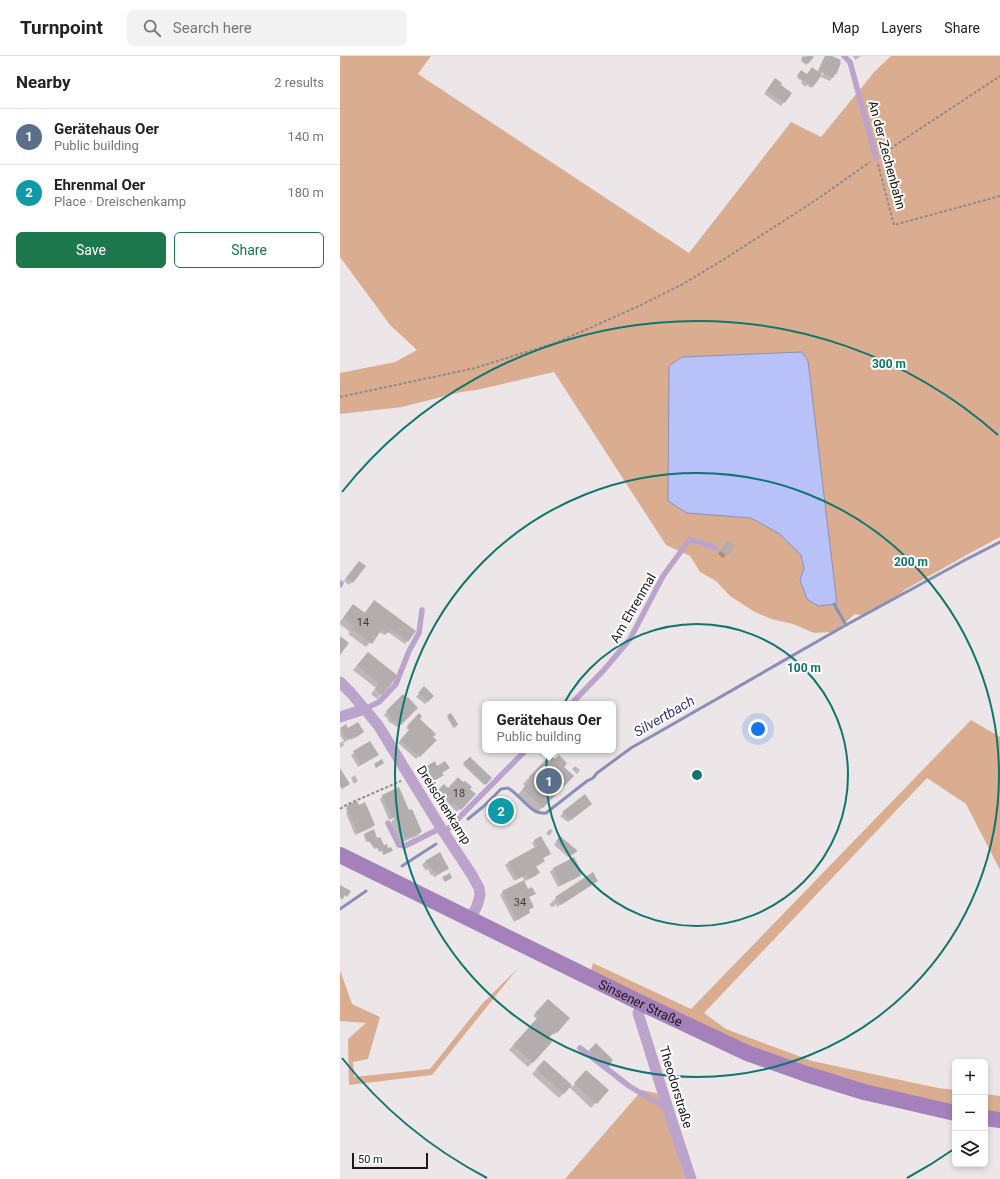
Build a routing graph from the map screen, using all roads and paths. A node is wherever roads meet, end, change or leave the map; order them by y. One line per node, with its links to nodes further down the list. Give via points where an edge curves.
1 (844, 56): 3 (lane, An der Zechenbahn, via 850,62)
2 (1000, 76): 3 (path)
3 (876, 158): 4 (path, An der Zechenbahn, via 894,225); 5 (path, via 726,258 639,306 558,342 475,368)
4 (1000, 196)
5 (340, 397)
6 (716, 548): 9 (lane, Am Ehrenmal, via 690,539 663,576 630,639)
7 (422, 610): 10 (lane, via 419,632 396,684 379,702)
8 (340, 682): 10 (street, Dreischenkamp)
9 (574, 701)
10 (365, 709): 11 (street); 13 (street, Dreischenkamp, via 378,725)
11 (340, 717)
12 (523, 753): 16 (lane)
13 (409, 777): 14 (path); 16 (street, Dreischenkamp)
14 (340, 809)
15 (388, 823): 16 (lane, via 399,845 405,846)
16 (442, 830): 18 (street, Dreischenkamp, via 479,888 477,906)
17 (340, 855): 18 (main road, Sinsener Straße)
18 (470, 920): 19 (main road, Sinsener Straße)
19 (643, 1004): 21 (street, Theodorstraße, via 638,1013); 22 (main road, Sinsener Straße, via 746,1053 806,1074 864,1092)
20 (580, 1048): 21 (lane, via 629,1086)
21 (668, 1109): 25 (street, Theodorstraße)
22 (952, 1111)
23 (988, 1118): 24 (main road)
24 (1000, 1120)
25 (691, 1179)

